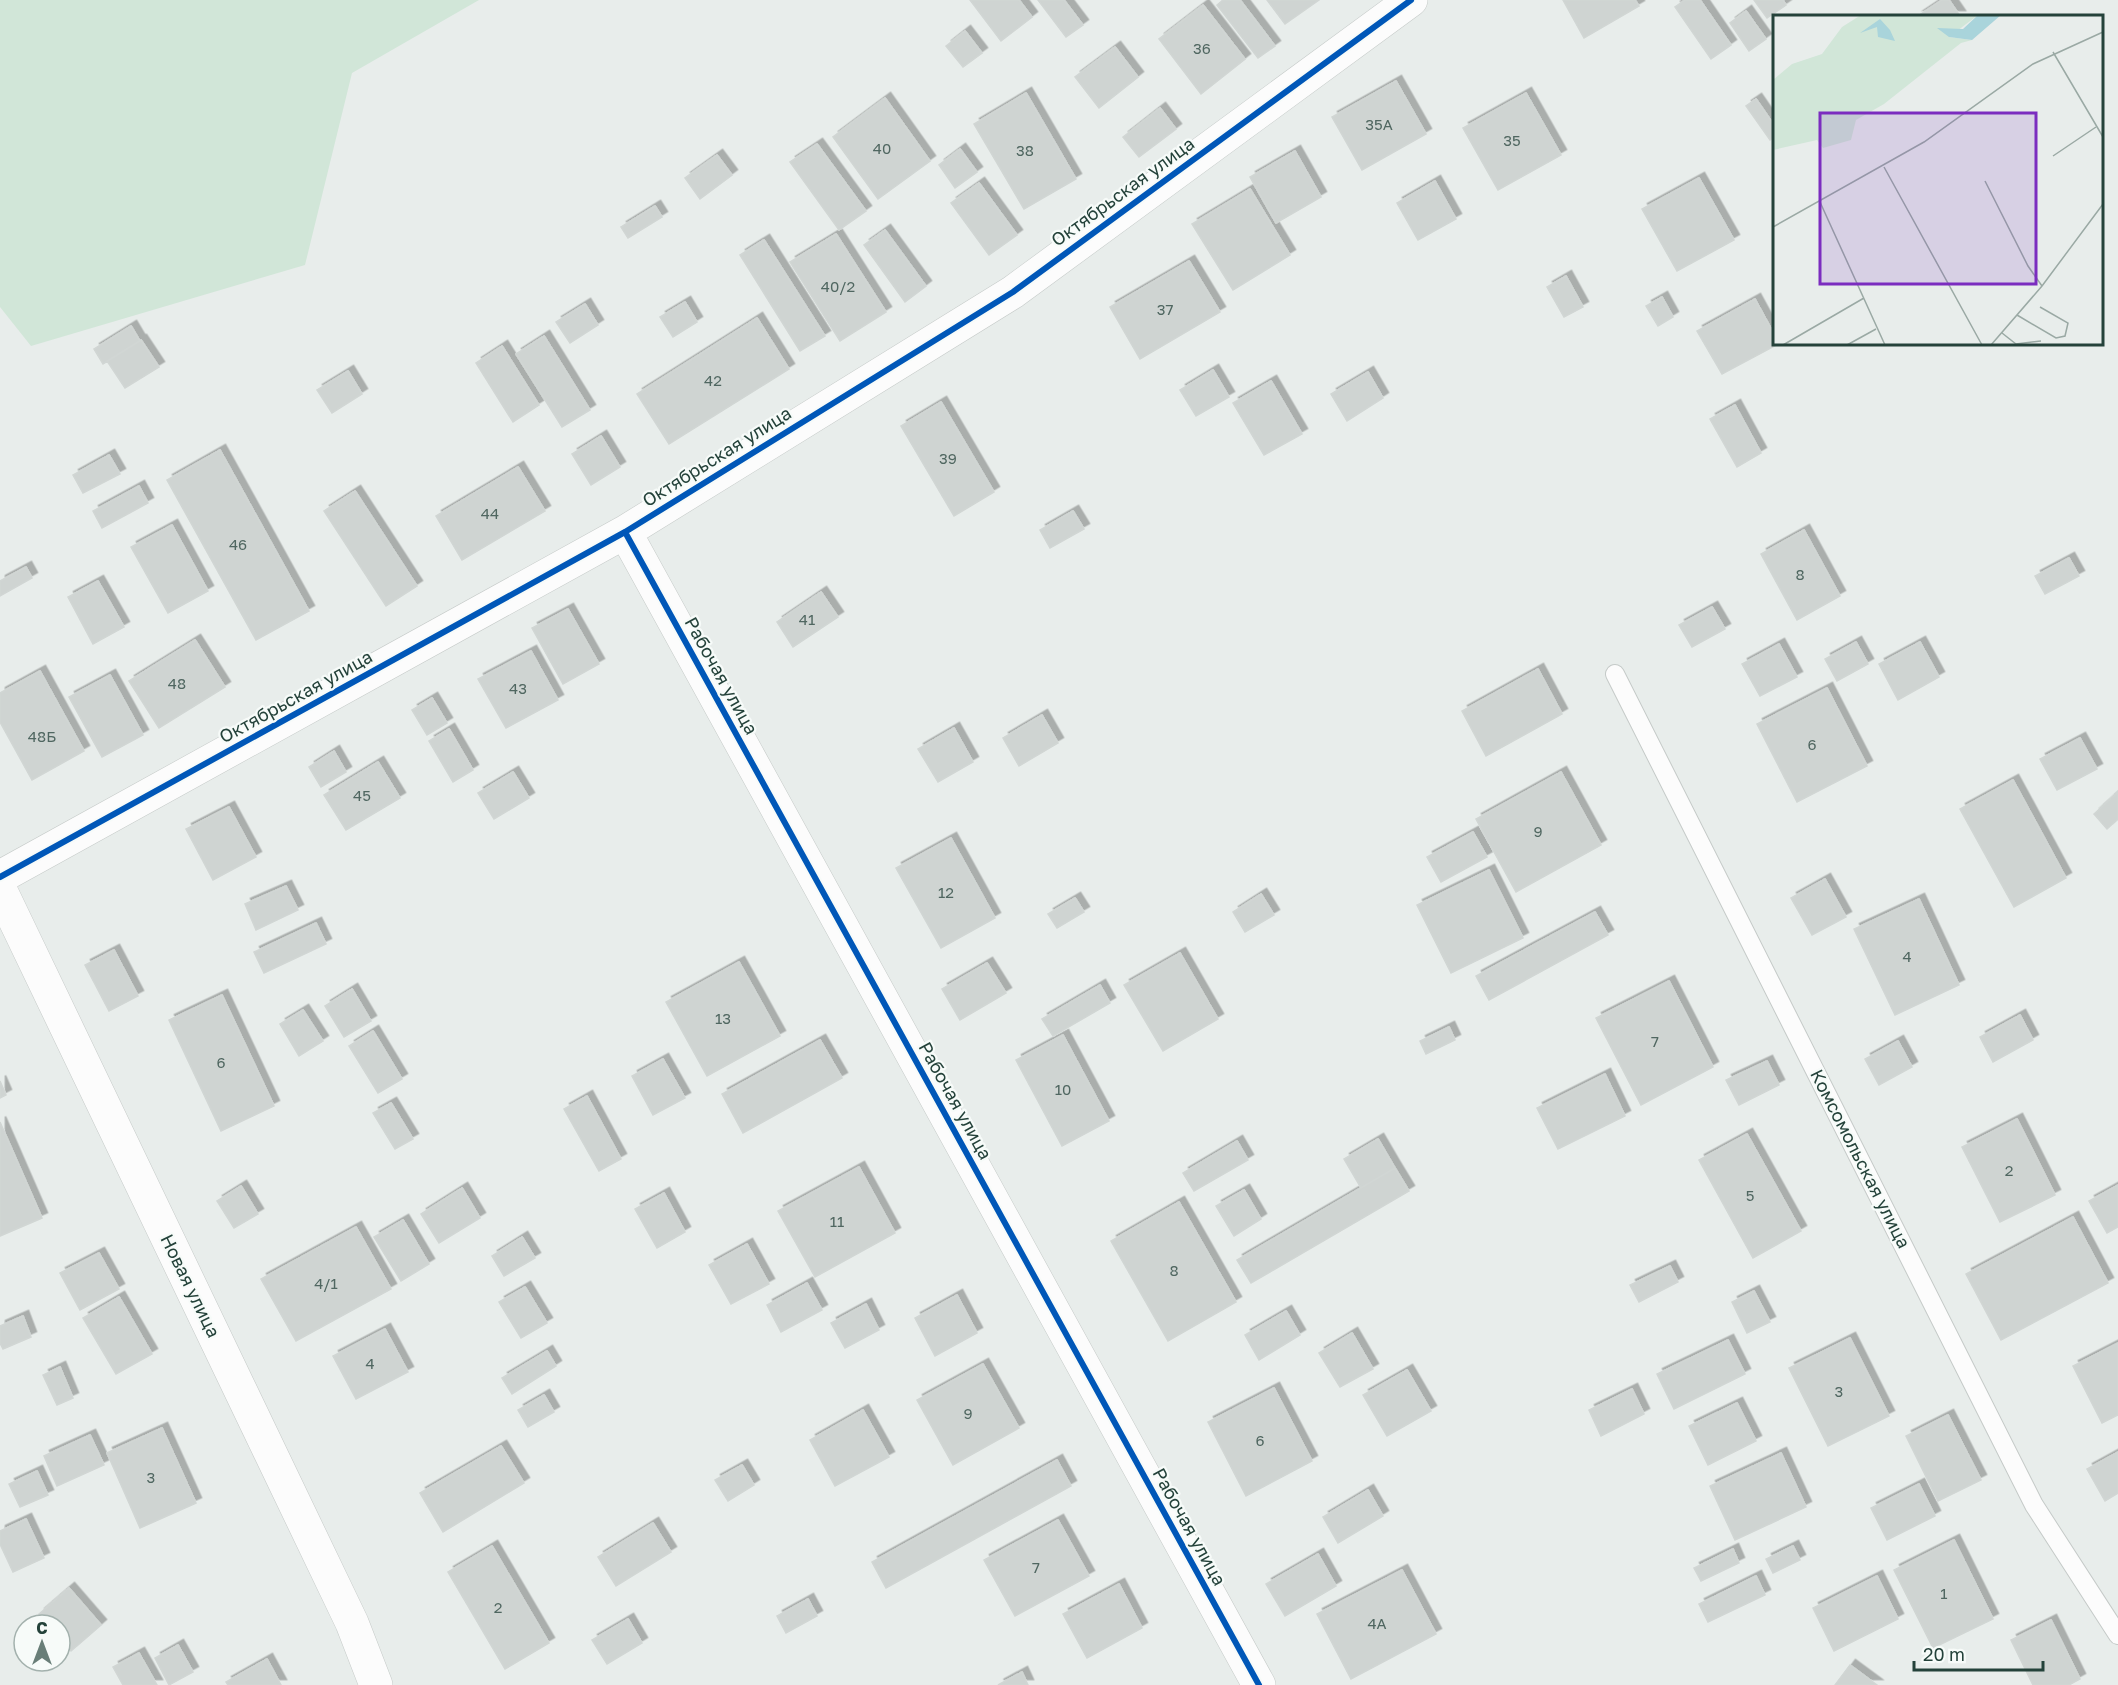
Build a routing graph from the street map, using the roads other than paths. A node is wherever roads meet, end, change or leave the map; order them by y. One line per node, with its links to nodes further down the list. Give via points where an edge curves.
1 (1411, 0): 2 (street, Октябрьская улица, via 1013,291)
2 (625, 532): 4 (street, Октябрьская улица); 8 (street, Рабочая улица)
3 (1615, 674): 6 (lane, Комсомольская улица, via 2034,1505)
4 (0, 878)
5 (0, 889): 7 (street, Новая улица, via 352,1623)
6 (2118, 1635)
7 (376, 1685)
8 (1259, 1685)

